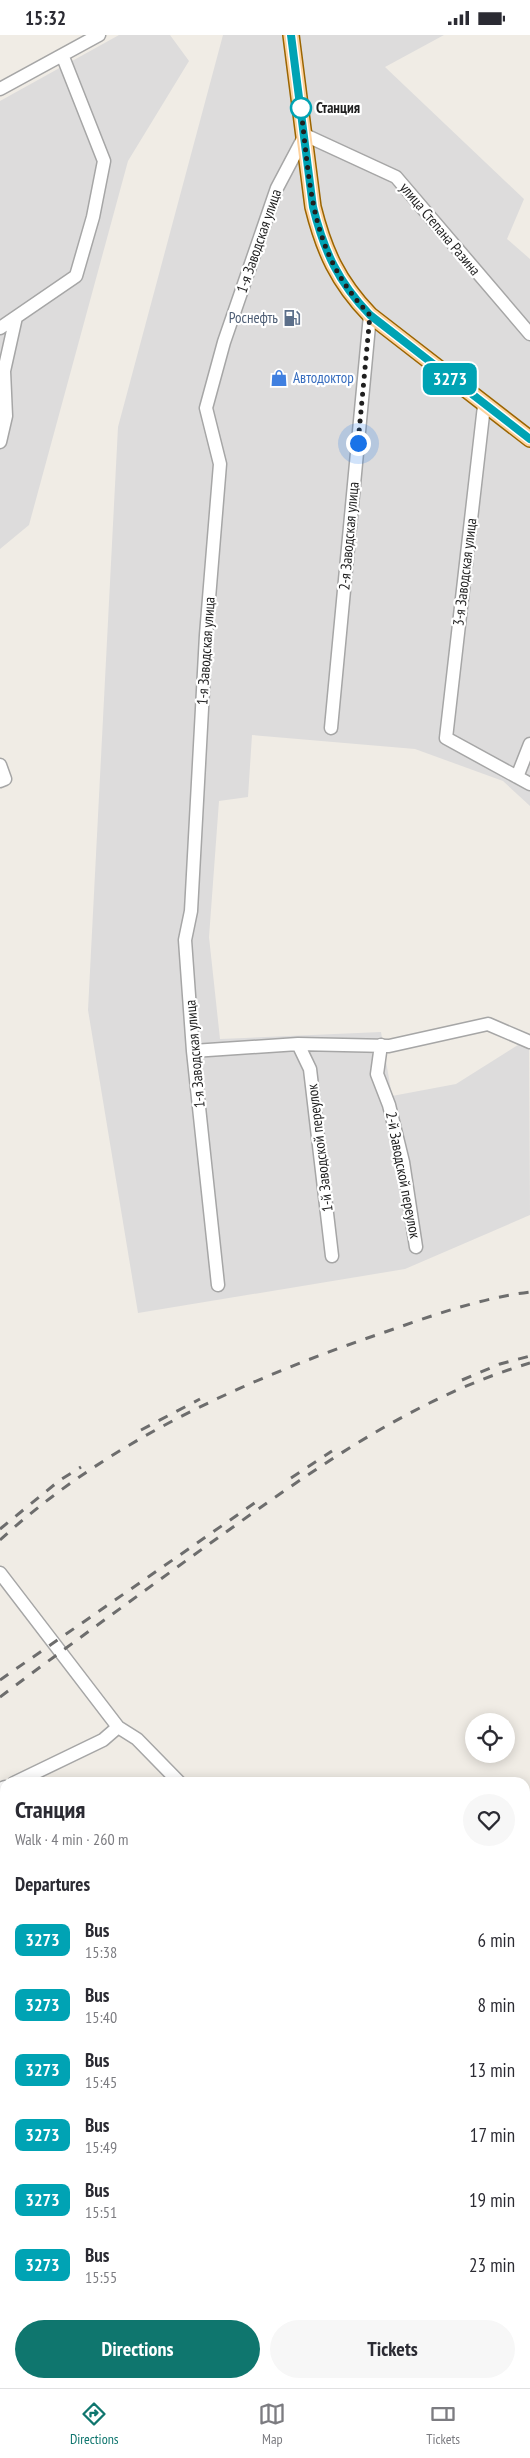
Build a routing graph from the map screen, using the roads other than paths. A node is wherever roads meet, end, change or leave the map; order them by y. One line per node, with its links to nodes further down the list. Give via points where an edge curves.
1 (98, 35): 3 (street)
2 (291, 35): 5 (main road)
3 (63, 57): 4 (street); 7 (street, via 104,161 93,217 76,276)
4 (0, 89)
5 (305, 135): 6 (main road, via 313,207 320,233 338,275); 9 (street, улица Степана Разина, via 396,177); 23 (street, 1-я Заводская улица, via 277,188 224,342 206,408 220,464 206,635 191,911 185,940)
6 (370, 315): 10 (main road); 14 (street, 2-я Заводская улица)
7 (16, 317): 8 (street); 11 (street, via 4,371)
8 (0, 328)
9 (530, 334)
10 (484, 406): 12 (main road); 17 (street, 3-я Заводская улица, via 446,738)
11 (3, 411): 13 (street)
12 (530, 439)
13 (0, 442)
14 (331, 728)
15 (530, 744): 17 (street)
16 (0, 765): 18 (street, via 5,779)
17 (517, 777): 19 (street)
18 (0, 781)
19 (530, 784)
20 (530, 1042): 22 (street, via 488,1024)
21 (298, 1044): 22 (street); 23 (street); 25 (street, 1-й Заводской переулок, via 310,1069)
22 (381, 1045): 24 (street, 2-й Заводской переулок, via 377,1073 390,1105 403,1162)
23 (193, 1051): 26 (street, 1-я Заводская улица)
24 (416, 1247)
25 (332, 1256)
26 (218, 1285)
27 (0, 1573): 28 (street)
28 (118, 1727): 29 (street, via 103,1740); 30 (street, via 137,1739)
29 (26, 1777)
30 (174, 1777)

